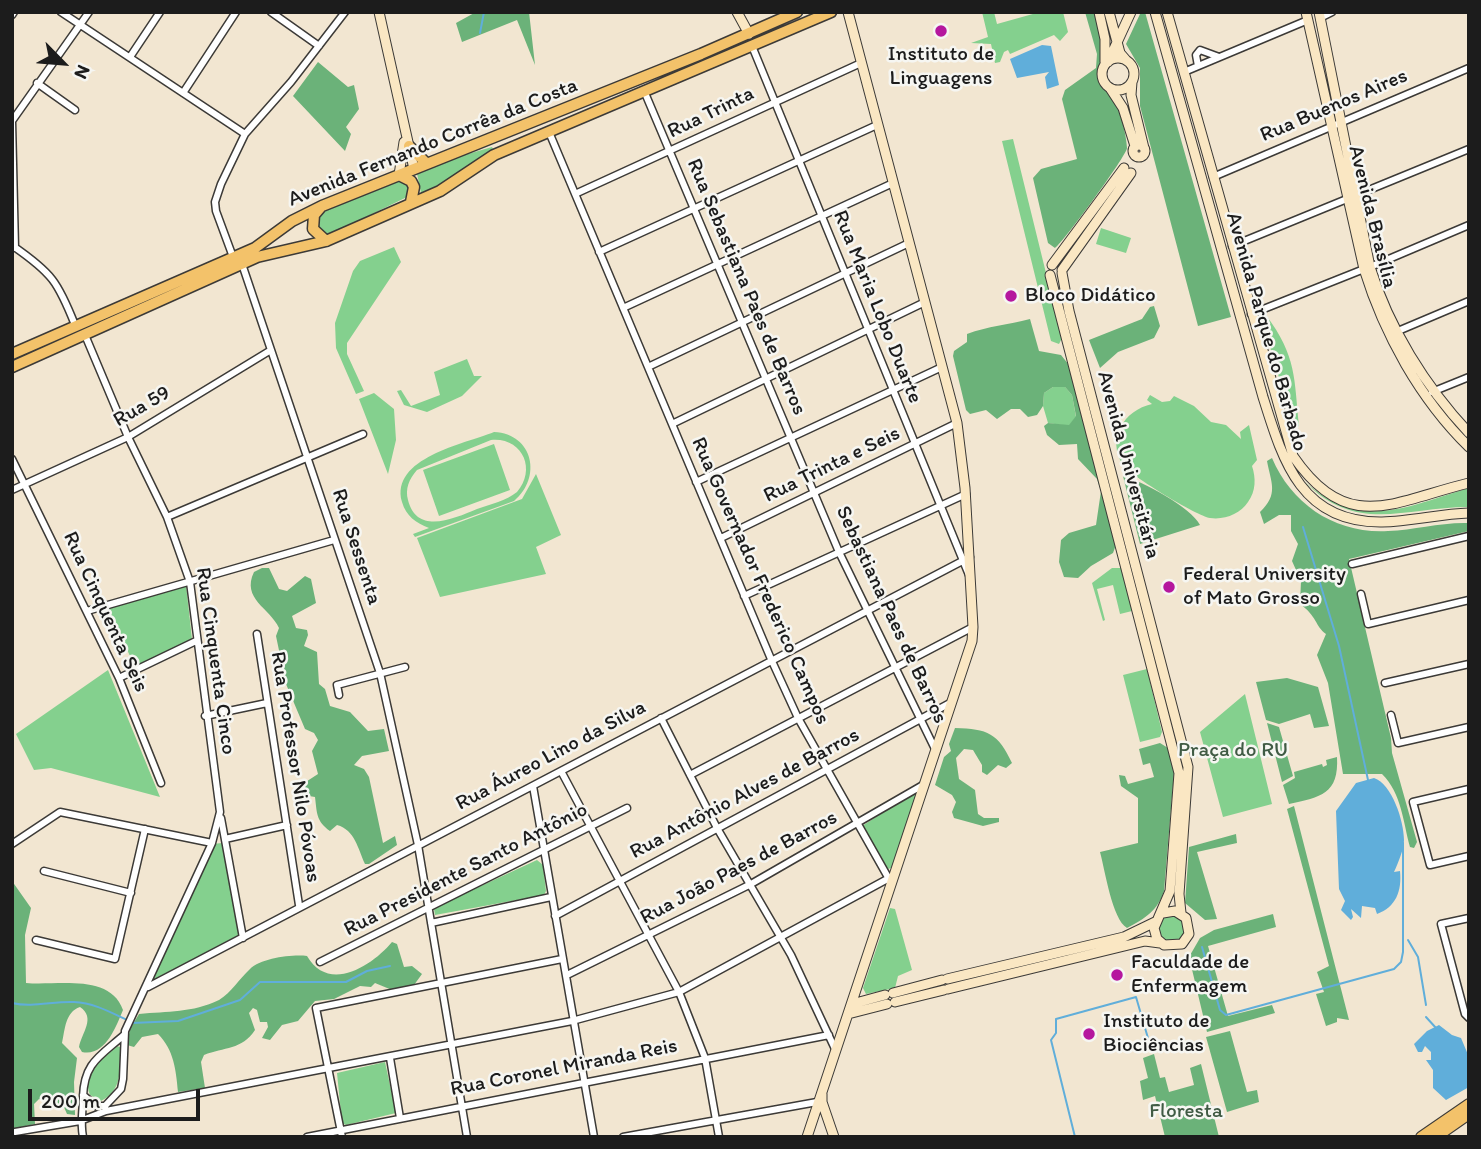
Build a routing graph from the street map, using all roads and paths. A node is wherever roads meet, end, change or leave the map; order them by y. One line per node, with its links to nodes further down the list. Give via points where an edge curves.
1 (61, 12): 20 (street)
2 (89, 12): 20 (street)
3 (160, 12): 24 (street)
4 (236, 12): 38 (street)
5 (271, 12): 23 (street)
6 (345, 12): 23 (street, Rua Sessenta)
7 (379, 12): 47 (street)
8 (737, 12): 21 (street)
9 (797, 12): 21 (highway, Avenida Fernando Corrêa da Costa)
10 (831, 12): 21 (highway, Avenida Fernando Corrêa da Costa)
11 (848, 12): 27 (street)
12 (1098, 12): 28 (street)
13 (1109, 12): 22 (street)
14 (1130, 12): 22 (street)
15 (1156, 12): 115 (street, Avenida Parque do Barbado, via 1264,397 1292,475 1310,496 1352,518 1380,522)
16 (1167, 12): 33 (street, Avenida Parque do Barbado)
17 (1332, 12): 18 (street)
18 (1320, 15): 31 (street, Avenida Brasília)
19 (1307, 16): 25 (street); 29 (street, Avenida Brasília)
20 (80, 24): 24 (street); 36 (street)
21 (750, 40): 39 (highway, Avenida Fernando Corrêa da Costa); 40 (street, Rua Maria Lobo Duarte); 54 (highway, Avenida Fernando Corrêa da Costa)
22 (1117, 41): 26 (street); 28 (street)
23 (319, 46): 48 (street, Rua Sessenta)
24 (130, 57): 38 (street)
25 (1219, 57): 30 (street); 30 (street, via 1199,50)
26 (1128, 62): 28 (street, via 1118,58); 35 (street)
27 (861, 63): 40 (street, Rua Trinta); 44 (street)
28 (1106, 64): 37 (street, via 1102,75)
29 (1319, 64): 31 (street); 34 (street, Avenida Brasília)
30 (1198, 66): 33 (street)
31 (1332, 68): 34 (street); 43 (street, Avenida Brasília)
32 (1469, 68): 43 (street, Rua Buenos Aires)
33 (1184, 72): 58 (street, Avenida Parque do Barbado)
34 (1322, 78): 45 (street, Avenida Brasília)
35 (1132, 80): 37 (street, via 1125,88); 51 (street)
36 (37, 83): 41 (street); 42 (street)
37 (1110, 88): 51 (street)
38 (183, 93): 48 (street)
39 (645, 93): 46 (highway, Avenida Fernando Corrêa da Costa); 52 (street, Rua Sebastiana Paes de Barros)
40 (775, 101): 52 (street, Rua Trinta); 53 (street, Rua Maria Lobo Duarte)
41 (75, 110)
42 (12, 121): 71 (street)
43 (1342, 121): 45 (street, Rua Buenos Aires); 62 (street, Avenida Brasília)
44 (877, 125): 53 (street); 59 (street)
45 (1331, 126): 58 (street, Rua Buenos Aires); 62 (street, Avenida Brasília)
46 (549, 132): 61 (street, Rua Governador Frederico Campos); 63 (highway, Avenida Fernando Corrêa da Costa, via 494,155 440,191)
47 (405, 133): 49 (street); 57 (street)
48 (245, 134): 73 (street, Rua Sessenta, via 215,202)
49 (409, 146): 54 (highway); 56 (street)
50 (1469, 149): 62 (street)
51 (1139, 150): 55 (street)
52 (670, 152): 61 (street, Rua Trinta); 65 (street, Rua Sebastiana Paes de Barros)
53 (798, 159): 65 (street); 66 (street, Rua Maria Lobo Duarte)
54 (426, 163): 56 (highway, Avenida Fernando Corrêa da Costa)
55 (1130, 167): 76 (street); 77 (street)
56 (414, 169): 57 (highway, Avenida Fernando Corrêa da Costa); 60 (highway)
57 (399, 175): 60 (highway); 64 (highway, Avenida Fernando Corrêa da Costa)
58 (1213, 177): 70 (street, Avenida Parque do Barbado)
59 (893, 183): 66 (street); 69 (street)
60 (414, 187): 63 (highway)
61 (575, 194): 72 (street, Rua Governador Frederico Campos)
62 (1354, 198): 70 (street); 75 (street, Avenida Brasília)
63 (411, 202): 68 (highway, Avenida Fernando Corrêa da Costa)
64 (322, 206): 68 (highway, via 314,215 313,229); 73 (highway, Avenida Fernando Corrêa da Costa)
65 (695, 209): 72 (street); 74 (street, Rua Sebastiana Paes de Barros)
66 (821, 218): 74 (street); 78 (street, Rua Maria Lobo Duarte)
67 (1469, 225): 75 (street)
68 (326, 240): 73 (highway, Avenida Fernando Corrêa da Costa)
69 (909, 243): 78 (street); 80 (street)
70 (1232, 246): 82 (street, Avenida Parque do Barbado)
71 (15, 249): 85 (street, via 49,272)
72 (599, 252): 81 (street, Rua Governador Frederico Campos)
73 (237, 261): 85 (highway, Avenida Fernando Corrêa da Costa); 88 (highway, Avenida Fernando Corrêa da Costa); 89 (street, Rua Sessenta)
74 (719, 263): 81 (street); 84 (street, Rua Sebastiana Paes de Barros)
75 (1367, 268): 82 (street); 83 (street, Avenida Brasília)
76 (1051, 270): 77 (street, via 1058,277); 177 (street, Avenida Universitária, via 1179,773 1170,891)
77 (1062, 272): 178 (street, Avenida Universitária, via 1188,767)
78 (844, 274): 84 (street); 86 (street, Rua Maria Lobo Duarte)
79 (1469, 301): 87 (street)
80 (925, 302): 86 (street); 93 (street)
81 (624, 308): 92 (street, Rua Governador Frederico Campos)
82 (1251, 314): 109 (street, Avenida Parque do Barbado, via 1293,456 1315,484 1346,503 1374,507)
83 (1388, 321): 87 (street, Avenida Brasília); 105 (street, Avenida Brasília, via 1425,397)
84 (743, 322): 92 (street); 95 (street, Rua Sebastiana Paes de Barros)
85 (75, 325): 90 (highway, Avenida Fernando Corrêa da Costa)
86 (867, 331): 95 (street); 96 (street, Rua Maria Lobo Duarte)
87 (1398, 331): 97 (street, Avenida Brasília)
88 (85, 335): 91 (highway, Avenida Fernando Corrêa da Costa); 102 (street, Rua Cinquenta Cinco)
89 (271, 350): 102 (street, Rua 59); 106 (street, Rua Sessenta)
90 (12, 354)
91 (12, 367)
92 (648, 367): 99 (street, Rua Governador Frederico Campos)
93 (942, 367): 96 (street); 98 (street)
94 (1469, 377): 97 (street)
95 (766, 380): 99 (street); 103 (street, Rua Sebastiana Paes de Barros)
96 (892, 389): 103 (street); 104 (street, Rua Maria Lobo Duarte)
97 (1432, 392): 100 (street, Avenida Brasília)
98 (957, 423): 104 (street, Rua Trinta e Seis); 113 (street)
99 (672, 424): 108 (street, Rua Governador Frederico Campos)
100 (1469, 433)
101 (363, 435): 106 (street)
102 (128, 437): 110 (street, Rua 59); 116 (street, Rua Cinquenta Cinco)
103 (791, 437): 108 (street); 112 (street, Rua Sebastiana Paes de Barros)
104 (914, 444): 112 (street, Rua Trinta e Seis); 114 (street, Rua Maria Lobo Duarte)
105 (1469, 447)
106 (307, 458): 116 (street); 119 (street, Rua Sessenta)
107 (12, 459): 110 (street, Rua Cinquenta Seis)
108 (696, 482): 118 (street, Rua Governador Frederico Campos)
109 (1469, 483)
110 (24, 484): 111 (street, Rua 59); 128 (street, Rua Cinquenta Seis)
111 (12, 490)
112 (815, 494): 118 (street, Rua Trinta e Seis); 120 (street, Sebastiana Paes de Barros)
113 (966, 494): 114 (street); 121 (street)
114 (937, 505): 120 (street); 121 (street, Rua Maria Lobo Duarte)
115 (1469, 513)
116 (167, 517): 123 (street, Rua Cinquenta Cinco)
117 (1469, 536): 122 (street)
118 (720, 538): 125 (street, Rua Governador Frederico Campos)
119 (334, 540): 123 (street); 136 (street, Rua Sessenta)
120 (839, 551): 125 (street); 127 (street, Sebastiana Paes de Barros)
121 (966, 559): 127 (street, Rua Áureo Lino da Silva); 129 (street, via 972,581)
122 (1352, 564)
123 (190, 582): 128 (street); 131 (street, Rua Cinquenta Cinco)
124 (1361, 594): 126 (street, via 1368,624)
125 (744, 596): 132 (street, Rua Governador Frederico Campos)
126 (1469, 600)
127 (866, 610): 132 (street, Rua Áureo Lino da Silva); 135 (street, Sebastiana Paes de Barros)
128 (87, 611): 137 (street, Rua Cinquenta Seis)
129 (973, 627): 135 (street); 140 (street)
130 (257, 634): 141 (street, Rua Professor Nilo Póvoas)
131 (196, 640): 137 (street); 143 (street, Rua Cinquenta Cinco)
132 (771, 659): 144 (street, Rua Áureo Lino da Silva); 145 (street, Rua Governador Frederico Campos)
133 (1469, 664): 138 (street)
134 (405, 667): 136 (street)
135 (893, 667): 145 (street); 146 (street, Sebastiana Paes de Barros)
136 (380, 673): 139 (street, via 337,685); 166 (street, Rua Sessenta)
137 (119, 678): 152 (street, Rua Cinquenta Seis)
138 (1385, 684)
139 (339, 695)
140 (952, 702): 146 (street, Rua Antônio Alves de Barros); 148 (street)
141 (267, 703): 143 (street); 158 (street, Rua Professor Nilo Póvoas)
142 (1391, 715): 147 (street, via 1398,743)
143 (205, 716): 157 (street, Rua Cinquenta Cinco)
144 (662, 718): 149 (street, Rua Áureo Lino da Silva); 151 (street)
145 (798, 718): 150 (street, Rua Governador Frederico Campos); 151 (street)
146 (920, 719): 148 (street, Sebastiana Paes de Barros); 150 (street, Rua Antônio Alves de Barros)
147 (1469, 727)
148 (936, 751): 153 (street)
149 (561, 771): 154 (street, Rua Áureo Lino da Silva); 160 (street)
150 (828, 771): 159 (street, Rua Governador Frederico Campos); 161 (street, Rua Antônio Alves de Barros)
151 (690, 775): 161 (street)
152 (161, 783)
153 (925, 785): 159 (street, Rua João Paes de Barros); 170 (street)
154 (533, 786): 166 (street, Rua Áureo Lino da Silva); 167 (street)
155 (1469, 789): 168 (street, via 1413,802 1430,865)
156 (627, 808): 160 (street, Rua Presidente Santo Antônio)
157 (220, 812): 163 (street); 164 (street, Rua Cinquenta Cinco)
158 (287, 825): 163 (street); 175 (street, Rua Professor Nilo Póvoas)
159 (857, 825): 170 (street, Rua Governador Frederico Campos); 172 (street, Rua João Paes de Barros)
160 (590, 827): 167 (street, Rua Presidente Santo Antônio); 171 (street)
161 (717, 828): 171 (street, Rua Antônio Alves de Barros); 172 (street)
162 (145, 830): 164 (street); 165 (street, via 60,812); 173 (street)
163 (225, 839): 185 (street)
164 (212, 843): 193 (street, Rua Cinquenta Cinco)
165 (12, 844)
166 (418, 845): 175 (street, Rua Áureo Lino da Silva); 176 (street, Rua Sessenta)
167 (544, 851): 174 (street); 176 (street, Rua Presidente Santo Antônio)
168 (1469, 856)
169 (44, 872): 173 (street)
170 (892, 877): 184 (street); 196 (street)
171 (619, 882): 179 (street, Rua Antônio Alves de Barros); 183 (street)
172 (751, 884): 183 (street, Rua João Paes de Barros); 184 (street)
173 (131, 893): 186 (street, via 115,959)
174 (551, 897): 179 (street); 182 (street)
175 (299, 905): 185 (street, Rua Áureo Lino da Silva)
176 (429, 909): 182 (street, Rua Sessenta); 189 (street, Rua Presidente Santo Antônio)
177 (1163, 913): 178 (street); 181 (street, Avenida Universitária)
178 (1181, 913): 187 (street, Avenida Universitária, via 1189,928 1186,939 1172,947)
179 (555, 916): 188 (street)
180 (1469, 918): 198 (street, via 1441,924)
181 (1155, 922): 187 (street); 192 (street, Avenida Universitária, via 1124,937)
182 (431, 923): 191 (street, Rua Sessenta)
183 (649, 936): 190 (street, Rua João Paes de Barros); 194 (street)
184 (779, 937): 194 (street); 201 (street)
185 (243, 938): 193 (street, Rua Áureo Lino da Silva)
186 (36, 940)
187 (1161, 943): 192 (street, Avenida Universitária, via 1145,941)
188 (562, 959): 190 (street); 191 (street)
189 (320, 962)
190 (567, 975): 199 (street)
191 (441, 982): 203 (street, Rua Sessenta); 207 (street, via 316,1008)
192 (945, 985): 195 (street, Avenida Universitária)
193 (148, 986): 202 (street, Rua Cinquenta Cinco)
194 (679, 992): 199 (street); 206 (street)
195 (890, 999): 196 (street); 197 (street)
196 (852, 1004): 197 (street)
197 (848, 1014): 200 (street)
198 (1469, 1018)
199 (572, 1021): 203 (street); 209 (street)
200 (843, 1030): 201 (street, Rua Coronel Miranda Reis); 204 (street)
201 (828, 1032): 204 (street); 206 (street, Rua Coronel Miranda Reis)
202 (125, 1033): 210 (street, via 89,1066 83,1077); 214 (street, via 121,1089)
203 (451, 1043): 205 (street); 213 (street, Rua Sessenta)
204 (836, 1051): 208 (street)
205 (390, 1058): 207 (street); 216 (street)
206 (705, 1058): 209 (street, Rua Coronel Miranda Reis); 217 (street)
207 (329, 1070): 214 (street); 220 (street)
208 (824, 1082): 211 (street); 228 (street, via 822,1102)
209 (584, 1084): 213 (street, Rua Coronel Miranda Reis); 224 (street)
210 (83, 1095): 214 (street); 218 (street)
211 (817, 1102): 217 (street); 227 (street)
212 (1469, 1104): 229 (main road)
213 (462, 1105): 216 (street, Rua Coronel Miranda Reis); 223 (street, Rua Sessenta)
214 (106, 1109): 218 (street)
215 (1469, 1115): 230 (main road)
216 (400, 1118): 220 (street, Rua Coronel Miranda Reis)
217 (716, 1118): 225 (street); 226 (street)
218 (80, 1122): 219 (street); 221 (street)
219 (15, 1132)
220 (342, 1133): 222 (street, Rua Coronel Miranda Reis)
221 (83, 1137)
222 (307, 1137)
223 (467, 1137)
224 (594, 1137)
225 (623, 1137)
226 (719, 1137)
227 (807, 1137)
228 (834, 1137)
229 (1421, 1137)
230 (1436, 1137)

